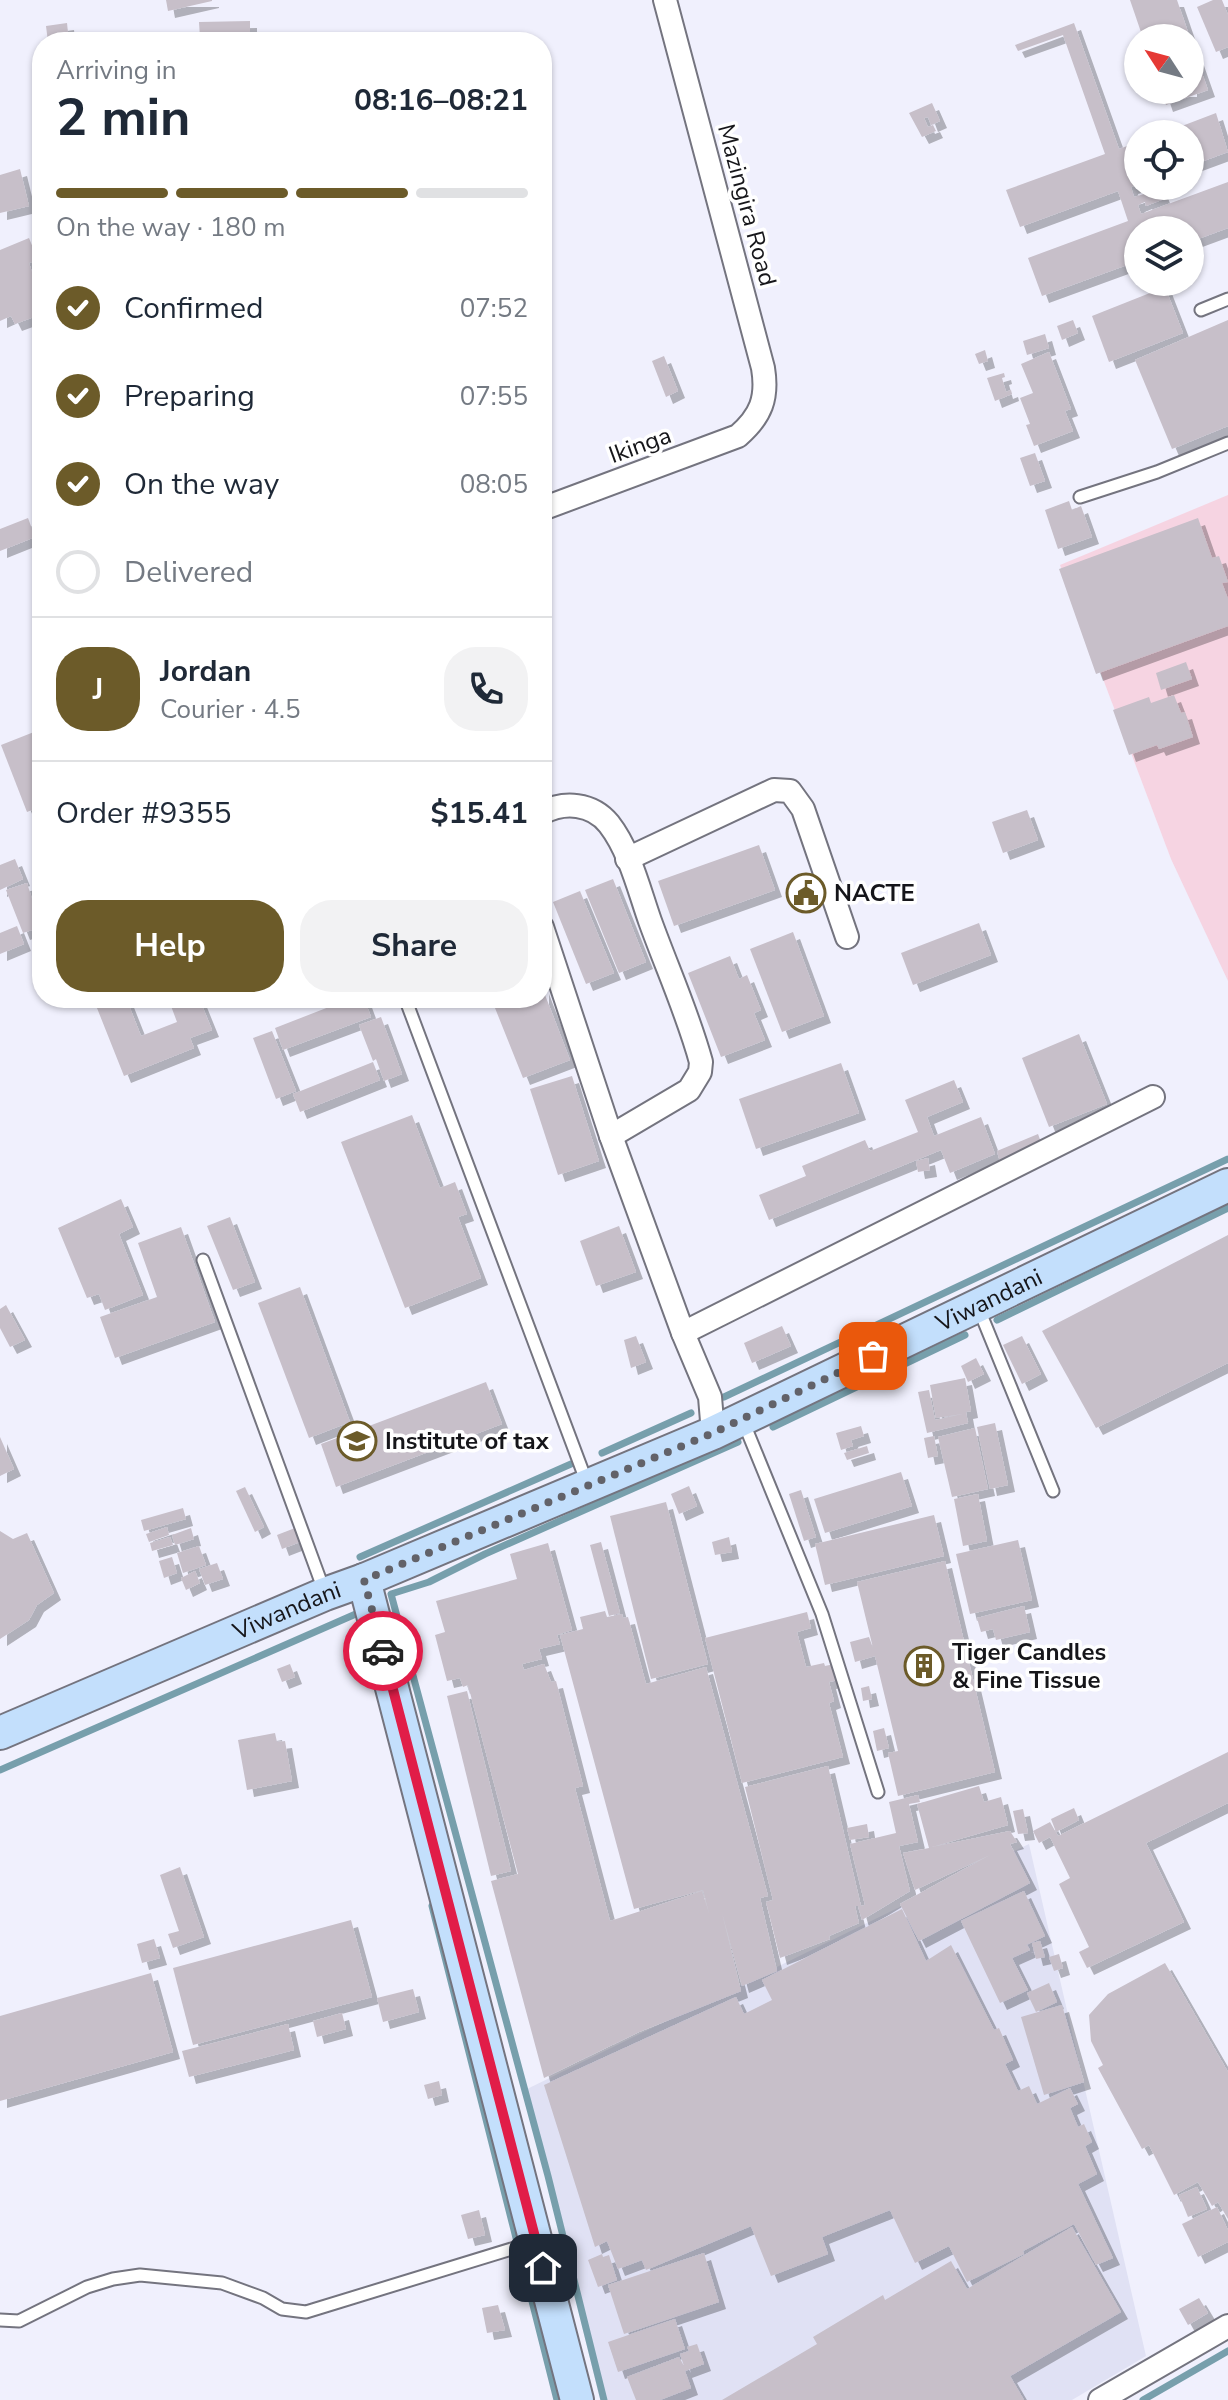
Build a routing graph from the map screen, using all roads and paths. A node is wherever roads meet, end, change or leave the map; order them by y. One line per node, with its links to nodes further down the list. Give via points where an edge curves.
1 (665, 0): 4 (street, Mazingira Road, via 763,368 763,406)
2 (1228, 299): 3 (lane)
3 (1201, 310)
4 (753, 423): 7 (street, Ikinga, via 738,436)
5 (1228, 443): 6 (lane)
6 (1080, 497)
7 (552, 505)
8 (552, 808): 9 (street, via 568,804 598,814 610,824)
9 (627, 859): 10 (street, via 774,790 790,791 803,809); 14 (street, via 701,1062 689,1090)
10 (847, 937)
11 (552, 957): 14 (street)
12 (409, 1008): 21 (lane)
13 (1153, 1097): 18 (street)
14 (611, 1136): 18 (street)
15 (1228, 1185): 17 (street, Viwandani)
16 (203, 1260): 24 (lane)
17 (977, 1306): 19 (street, Viwandani); 22 (lane)
18 (683, 1333): 20 (street, via 710,1397)
19 (742, 1419): 20 (street, Viwandani); 26 (lane, via 822,1614)
20 (713, 1433): 21 (street, Viwandani)
21 (588, 1484): 23 (street, Viwandani)
22 (1053, 1491)
23 (364, 1580): 24 (street, Viwandani); 27 (street)
24 (325, 1594): 25 (street, Viwandani)
25 (0, 1733)
26 (878, 1792)
27 (536, 2241): 28 (lane, via 306,2312 282,2309 222,2283 140,2275 87,2287 19,2321); 30 (street)
28 (0, 2320)
29 (1228, 2326): 31 (street)
30 (577, 2400)
31 (1100, 2400)

